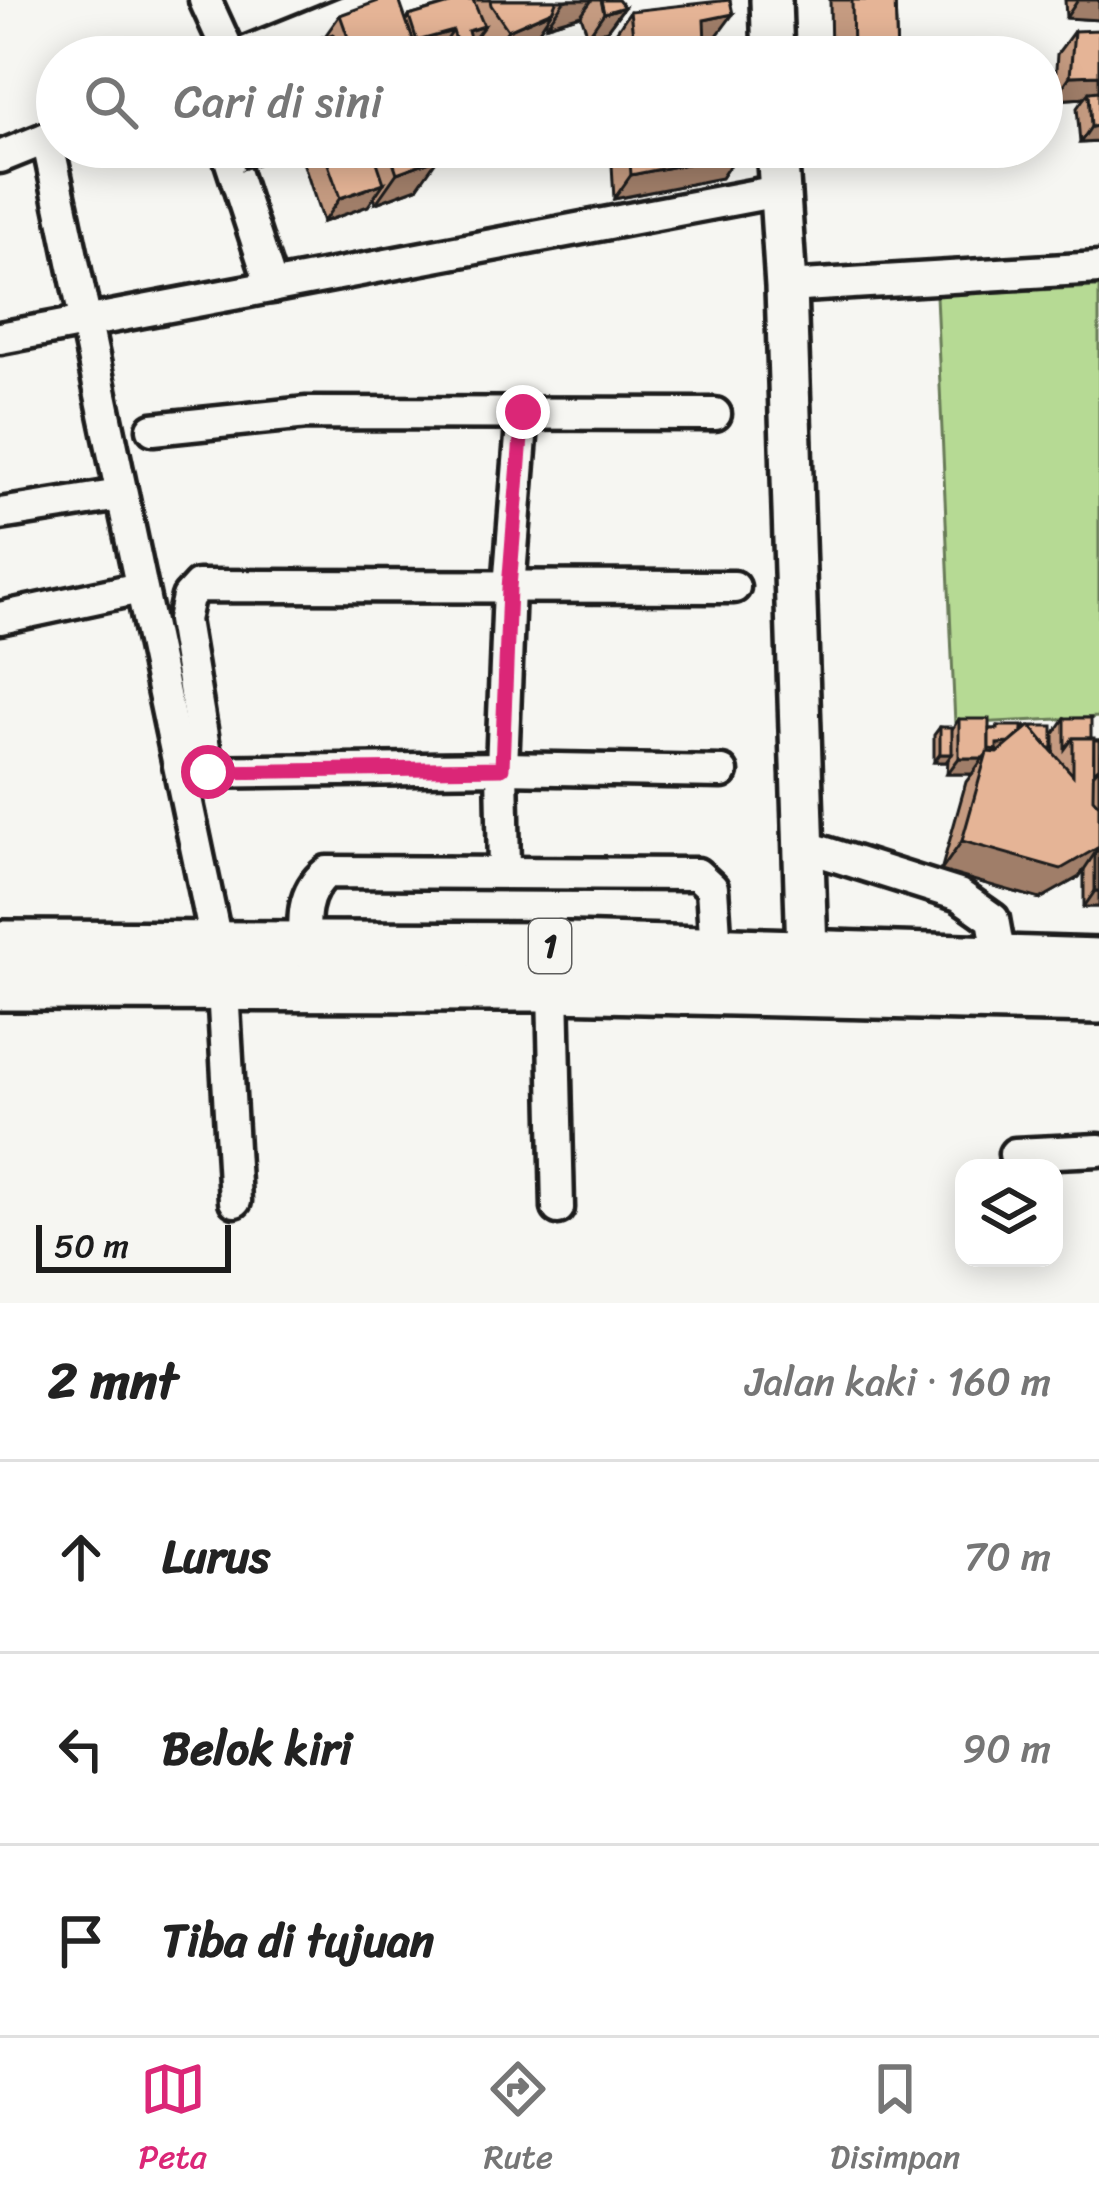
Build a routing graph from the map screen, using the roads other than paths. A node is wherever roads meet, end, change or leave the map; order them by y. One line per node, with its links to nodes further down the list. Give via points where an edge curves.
1 (205, 0): 4 (street)
2 (376, 0): 5 (street)
3 (771, 0): 6 (main road)
4 (223, 36)
5 (286, 36)
6 (772, 36)
7 (36, 142): 8 (street)
8 (0, 157)
9 (58, 168): 16 (street)
10 (233, 168): 14 (street)
11 (777, 168): 12 (main road)
12 (778, 191): 14 (street); 15 (main road)
13 (1099, 268): 15 (street)
14 (272, 287): 16 (street)
15 (786, 287): 30 (main road)
16 (86, 322): 17 (street); 21 (street)
17 (0, 338)
18 (523, 412): 19 (street); 20 (street, via 307,413); 25 (street)
19 (715, 414)
20 (153, 429)
21 (120, 495): 22 (street); 23 (street)
22 (0, 514)
23 (140, 587): 26 (street); 28 (street)
24 (734, 587): 25 (street)
25 (509, 588): 27 (street); 28 (street, via 199,586 183,620)
26 (0, 618)
27 (502, 768): 28 (street); 29 (street); 31 (street)
28 (194, 772): 37 (street)
29 (722, 772)
30 (804, 846): 34 (main road); 38 (street, via 959,895 993,919)
31 (504, 870): 33 (street, via 697,874 712,888); 36 (street, via 327,872 306,900)
32 (0, 944): 37 (highway, 1)
33 (716, 950): 34 (highway, 1); 36 (highway, 1)
34 (807, 952): 38 (highway, 1)
35 (1099, 962): 38 (highway, 1)
36 (307, 967): 37 (highway, 1); 40 (highway, 1)
37 (220, 968): 39 (highway, 1); 44 (street)
38 (999, 977): 40 (highway, 1); 41 (highway, 1)
39 (0, 987)
40 (553, 988): 45 (street)
41 (1099, 1000)
42 (1099, 1150): 43 (street)
43 (1015, 1154)
44 (235, 1201)
45 (558, 1208)

